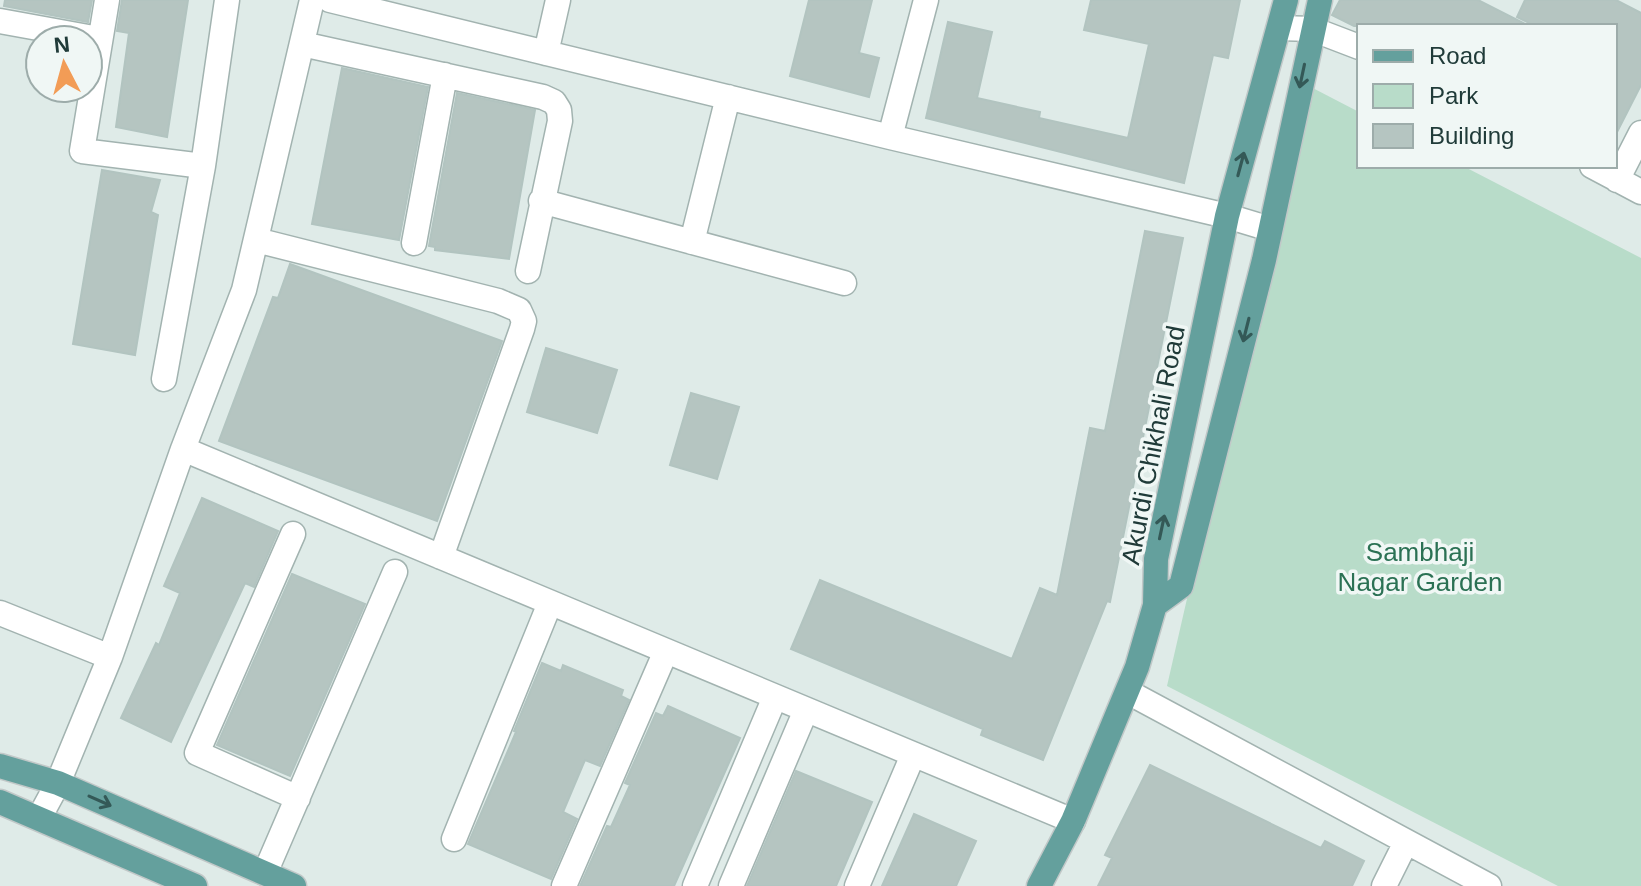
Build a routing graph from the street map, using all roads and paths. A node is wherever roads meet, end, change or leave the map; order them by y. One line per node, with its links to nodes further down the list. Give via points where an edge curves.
1 (107, 0): 10 (street)
2 (227, 0): 22 (street)
3 (312, 0): 14 (street)
4 (330, 0): 16 (street)
5 (558, 0): 16 (street)
6 (926, 0): 21 (street)
7 (1286, 0): 12 (main road, Akurdi Chikhali Road)
8 (1320, 0): 13 (main road)
9 (0, 21): 11 (street)
10 (102, 24)
11 (24, 25)
12 (1279, 28): 13 (street); 27 (main road, Akurdi Chikhali Road, one-way to 12)
13 (1312, 29): 15 (street); 28 (main road, one-way to 28)
14 (302, 44): 17 (street); 29 (street)
15 (1357, 46)
16 (546, 53): 18 (street)
17 (445, 75): 26 (street, via 554,102 559,110 558,138); 31 (street)
18 (728, 97): 21 (street); 30 (street)
19 (89, 104): 22 (street, via 82,151)
20 (1641, 133): 24 (street)
21 (890, 137): 27 (street)
22 (203, 166): 34 (street)
23 (1596, 168): 24 (street)
24 (1617, 180): 25 (street)
25 (1641, 192)
26 (541, 201): 30 (street); 32 (street)
27 (1227, 216): 28 (street); 40 (main road, Akurdi Chikhali Road, one-way to 27, via 1156,559)
28 (1270, 229): 40 (main road, one-way to 40, via 1181,586)
29 (256, 240): 35 (street, via 244,290); 37 (street, via 519,310 522,329)
30 (692, 242): 33 (street)
31 (414, 243)
32 (528, 271)
33 (844, 283)
34 (164, 379)
35 (183, 449): 37 (street); 43 (street)
36 (293, 534): 50 (street, via 197,753)
37 (441, 557): 39 (street)
38 (395, 572): 50 (street)
39 (550, 603): 42 (street); 54 (street)
40 (1155, 605): 44 (main road, Akurdi Chikhali Road)
41 (0, 613): 43 (street)
42 (666, 651): 45 (street); 59 (street)
43 (110, 657): 49 (street)
44 (1128, 692): 53 (main road, Akurdi Chikhali Road); 55 (street)
45 (775, 697): 46 (street); 60 (street)
46 (806, 710): 47 (street); 61 (street)
47 (913, 755): 53 (street); 62 (street)
48 (0, 766): 49 (main road)
49 (58, 783): 52 (street); 56 (main road, one-way to 56)
50 (298, 798): 56 (street)
51 (0, 802): 52 (main road)
52 (39, 818): 57 (main road)
53 (1073, 821): 63 (main road, Akurdi Chikhali Road)
54 (454, 839)
55 (1406, 842): 64 (street); 65 (street)
56 (265, 873): 58 (main road)
57 (195, 886)
58 (294, 886)
59 (564, 886)
60 (695, 886)
61 (731, 886)
62 (857, 886)
63 (1039, 886)
64 (1384, 886)
65 (1489, 886)

